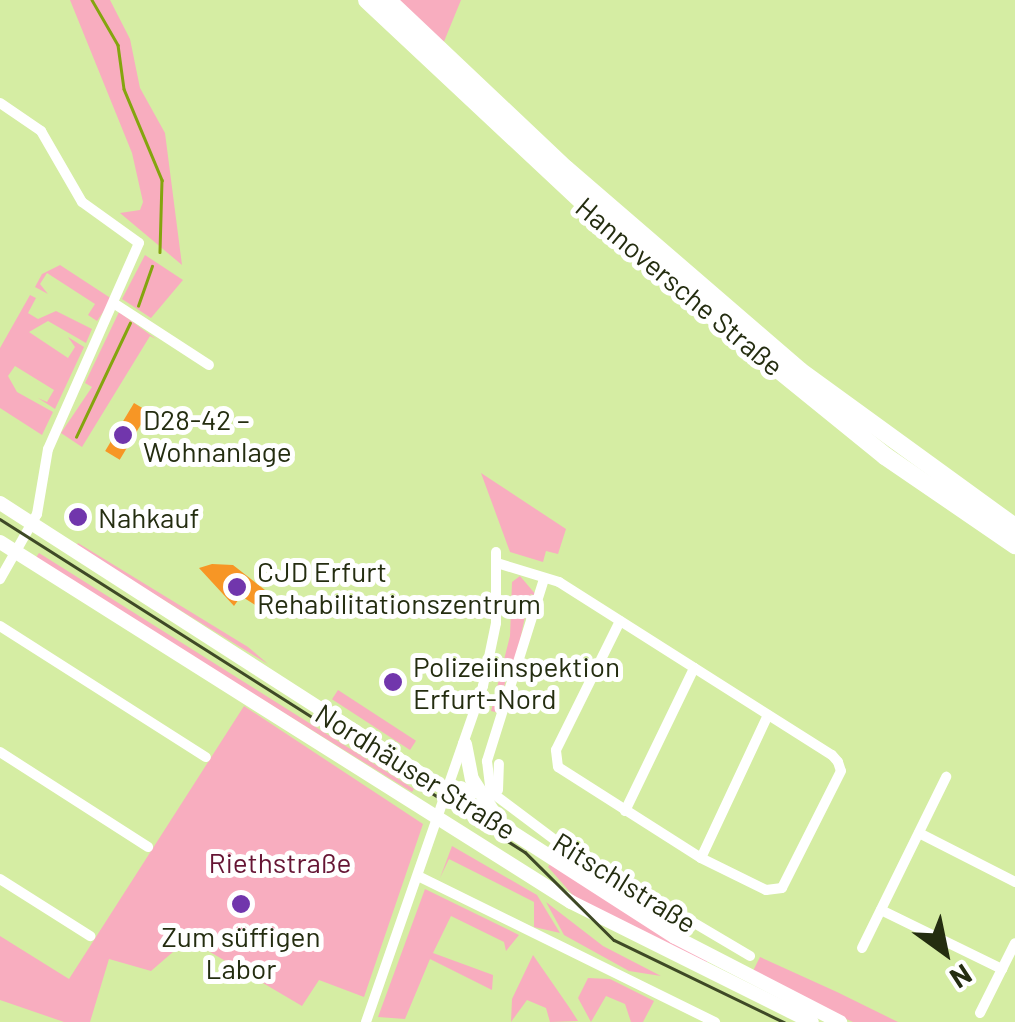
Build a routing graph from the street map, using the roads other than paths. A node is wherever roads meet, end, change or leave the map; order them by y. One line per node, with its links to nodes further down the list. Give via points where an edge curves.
1 (367, 0): 10 (highway, Hannoversche Straße, via 653,268 886,456)
2 (387, 0): 8 (highway, Hannoversche Straße, via 566,169 788,361)
3 (0, 103): 4 (street, via 41,130 82,202 133,232 139,246)
4 (115, 304): 5 (street); 7 (street, via 48,448)
5 (209, 365)
6 (0, 503): 7 (main road, Nordhäuser Straße)
7 (32, 524): 11 (street); 23 (main road, Nordhäuser Straße)
8 (1015, 526)
9 (0, 542): 11 (main road, Nordhäuser Straße)
10 (1015, 545)
11 (16, 552): 12 (street); 25 (main road, Nordhäuser Straße)
12 (0, 579)
13 (544, 579): 14 (street); 18 (street, via 496,557 493,642); 37 (street, Ritschlstraße, via 487,761 491,792 560,843)
14 (620, 621): 16 (street); 24 (street, via 555,759)
15 (0, 626): 20 (street)
16 (694, 668): 17 (street); 24 (street)
17 (768, 715): 29 (street); 29 (street, via 832,756 841,771 782,888 766,890)
18 (470, 750): 23 (street); 23 (street); 26 (main road, via 479,793)
19 (0, 752): 28 (street)
20 (206, 757)
21 (500, 764): 23 (street)
22 (946, 778): 27 (street)
23 (479, 792): 25 (street); 26 (main road, Nordhäuser Straße)
24 (625, 811): 29 (street)
25 (439, 820): 30 (street); 42 (main road, Nordhäuser Straße, via 612,924)
26 (509, 828): 43 (main road, Nordhäuser Straße, via 676,937)
27 (918, 834): 32 (street); 33 (street)
28 (148, 846)
29 (701, 858)
30 (420, 877): 40 (street); 41 (street)
31 (0, 879): 34 (street)
32 (1015, 882)
33 (881, 910): 36 (street); 38 (street)
34 (90, 936)
35 (1015, 943): 38 (street)
36 (862, 948)
37 (750, 956)
38 (1002, 969): 39 (street)
39 (980, 1013)
40 (366, 1022)
41 (714, 1022)
42 (812, 1022)
43 (840, 1022)

